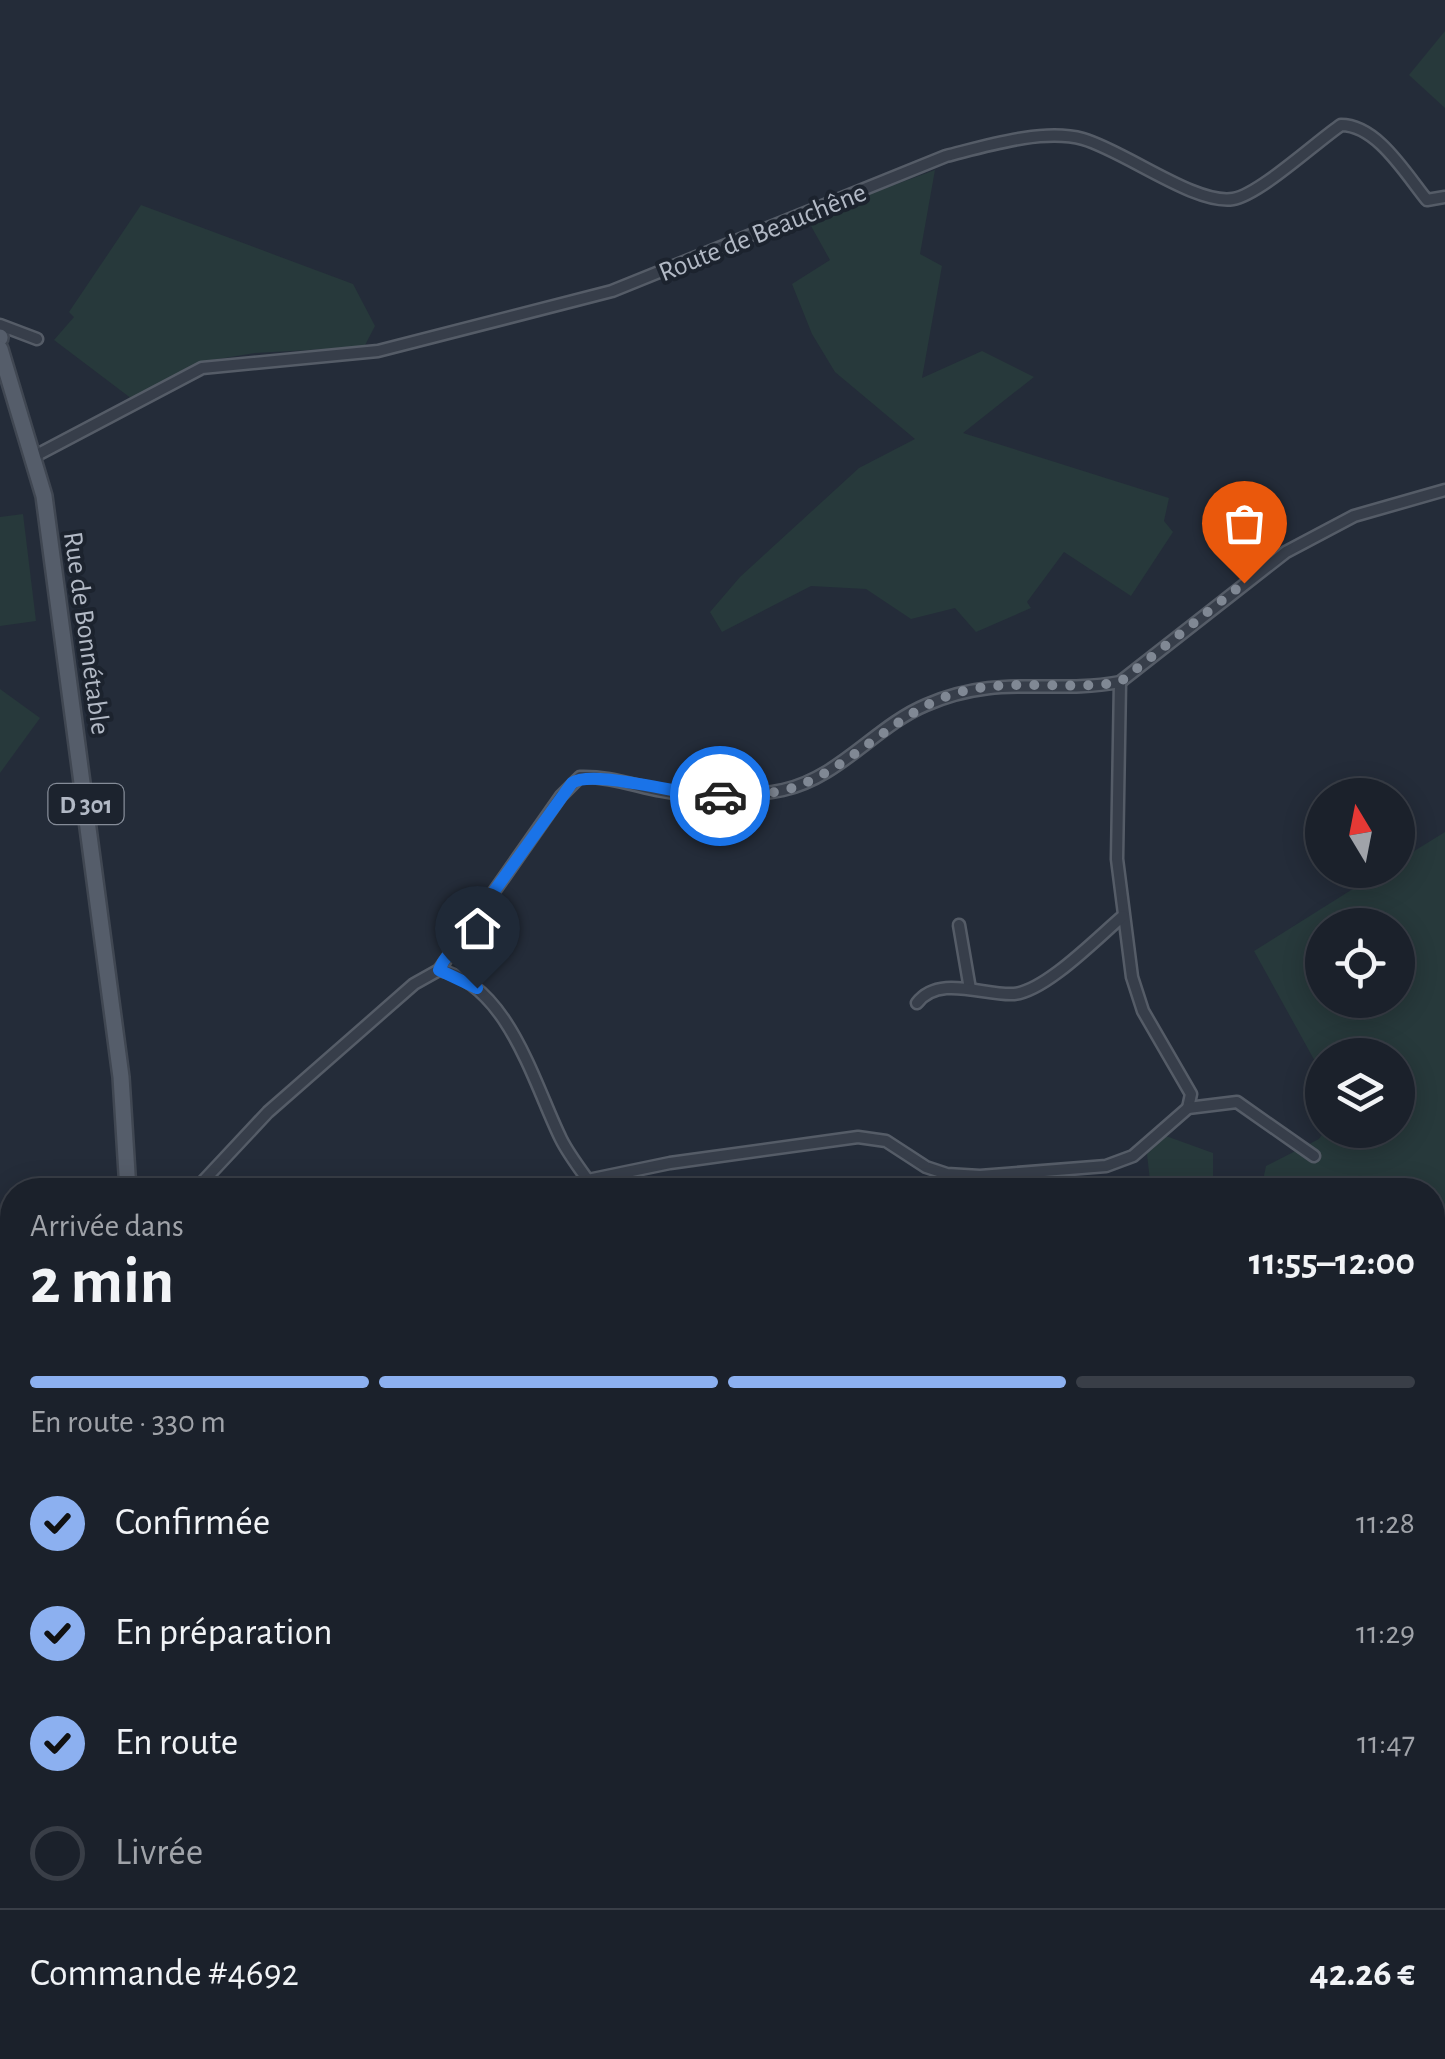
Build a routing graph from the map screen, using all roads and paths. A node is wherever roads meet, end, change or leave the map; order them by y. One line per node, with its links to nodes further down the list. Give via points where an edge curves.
1 (1445, 197): 7 (street, Route de Beauchêne, via 1427,200 1357,125 1341,125 1234,199 1210,198 1079,138 985,146 612,291 378,351 202,368)
2 (0, 325): 3 (street)
3 (22, 333): 4 (street); 5 (street)
4 (37, 338)
5 (0, 341): 6 (main road, Rue de Bonnétable / D 301)
6 (4, 380): 7 (main road, Rue de Bonnétable / D 301)
7 (34, 456): 17 (main road, Rue de Bonnétable / D 301, via 113,1011)
8 (1445, 490): 9 (street, via 1354,516 1286,552)
9 (1120, 682): 10 (street, via 1117,859); 12 (street, via 956,693 921,706 786,790 702,796 580,777)
10 (1123, 916): 13 (street, via 1024,992); 15 (street, via 1143,1011 1191,1094)
11 (960, 925): 13 (street)
12 (439, 970): 18 (street, via 268,1112); 19 (street, via 477,988 496,1010)
13 (970, 989): 14 (street, via 937,989)
14 (917, 1004)
15 (1188, 1108): 16 (street, via 1244,1103); 20 (street, via 1133,1156 1106,1166 946,1174 886,1141 858,1137 670,1163)
16 (1314, 1156)
17 (128, 1178)
18 (206, 1178)
19 (587, 1178)
20 (617, 1178)

